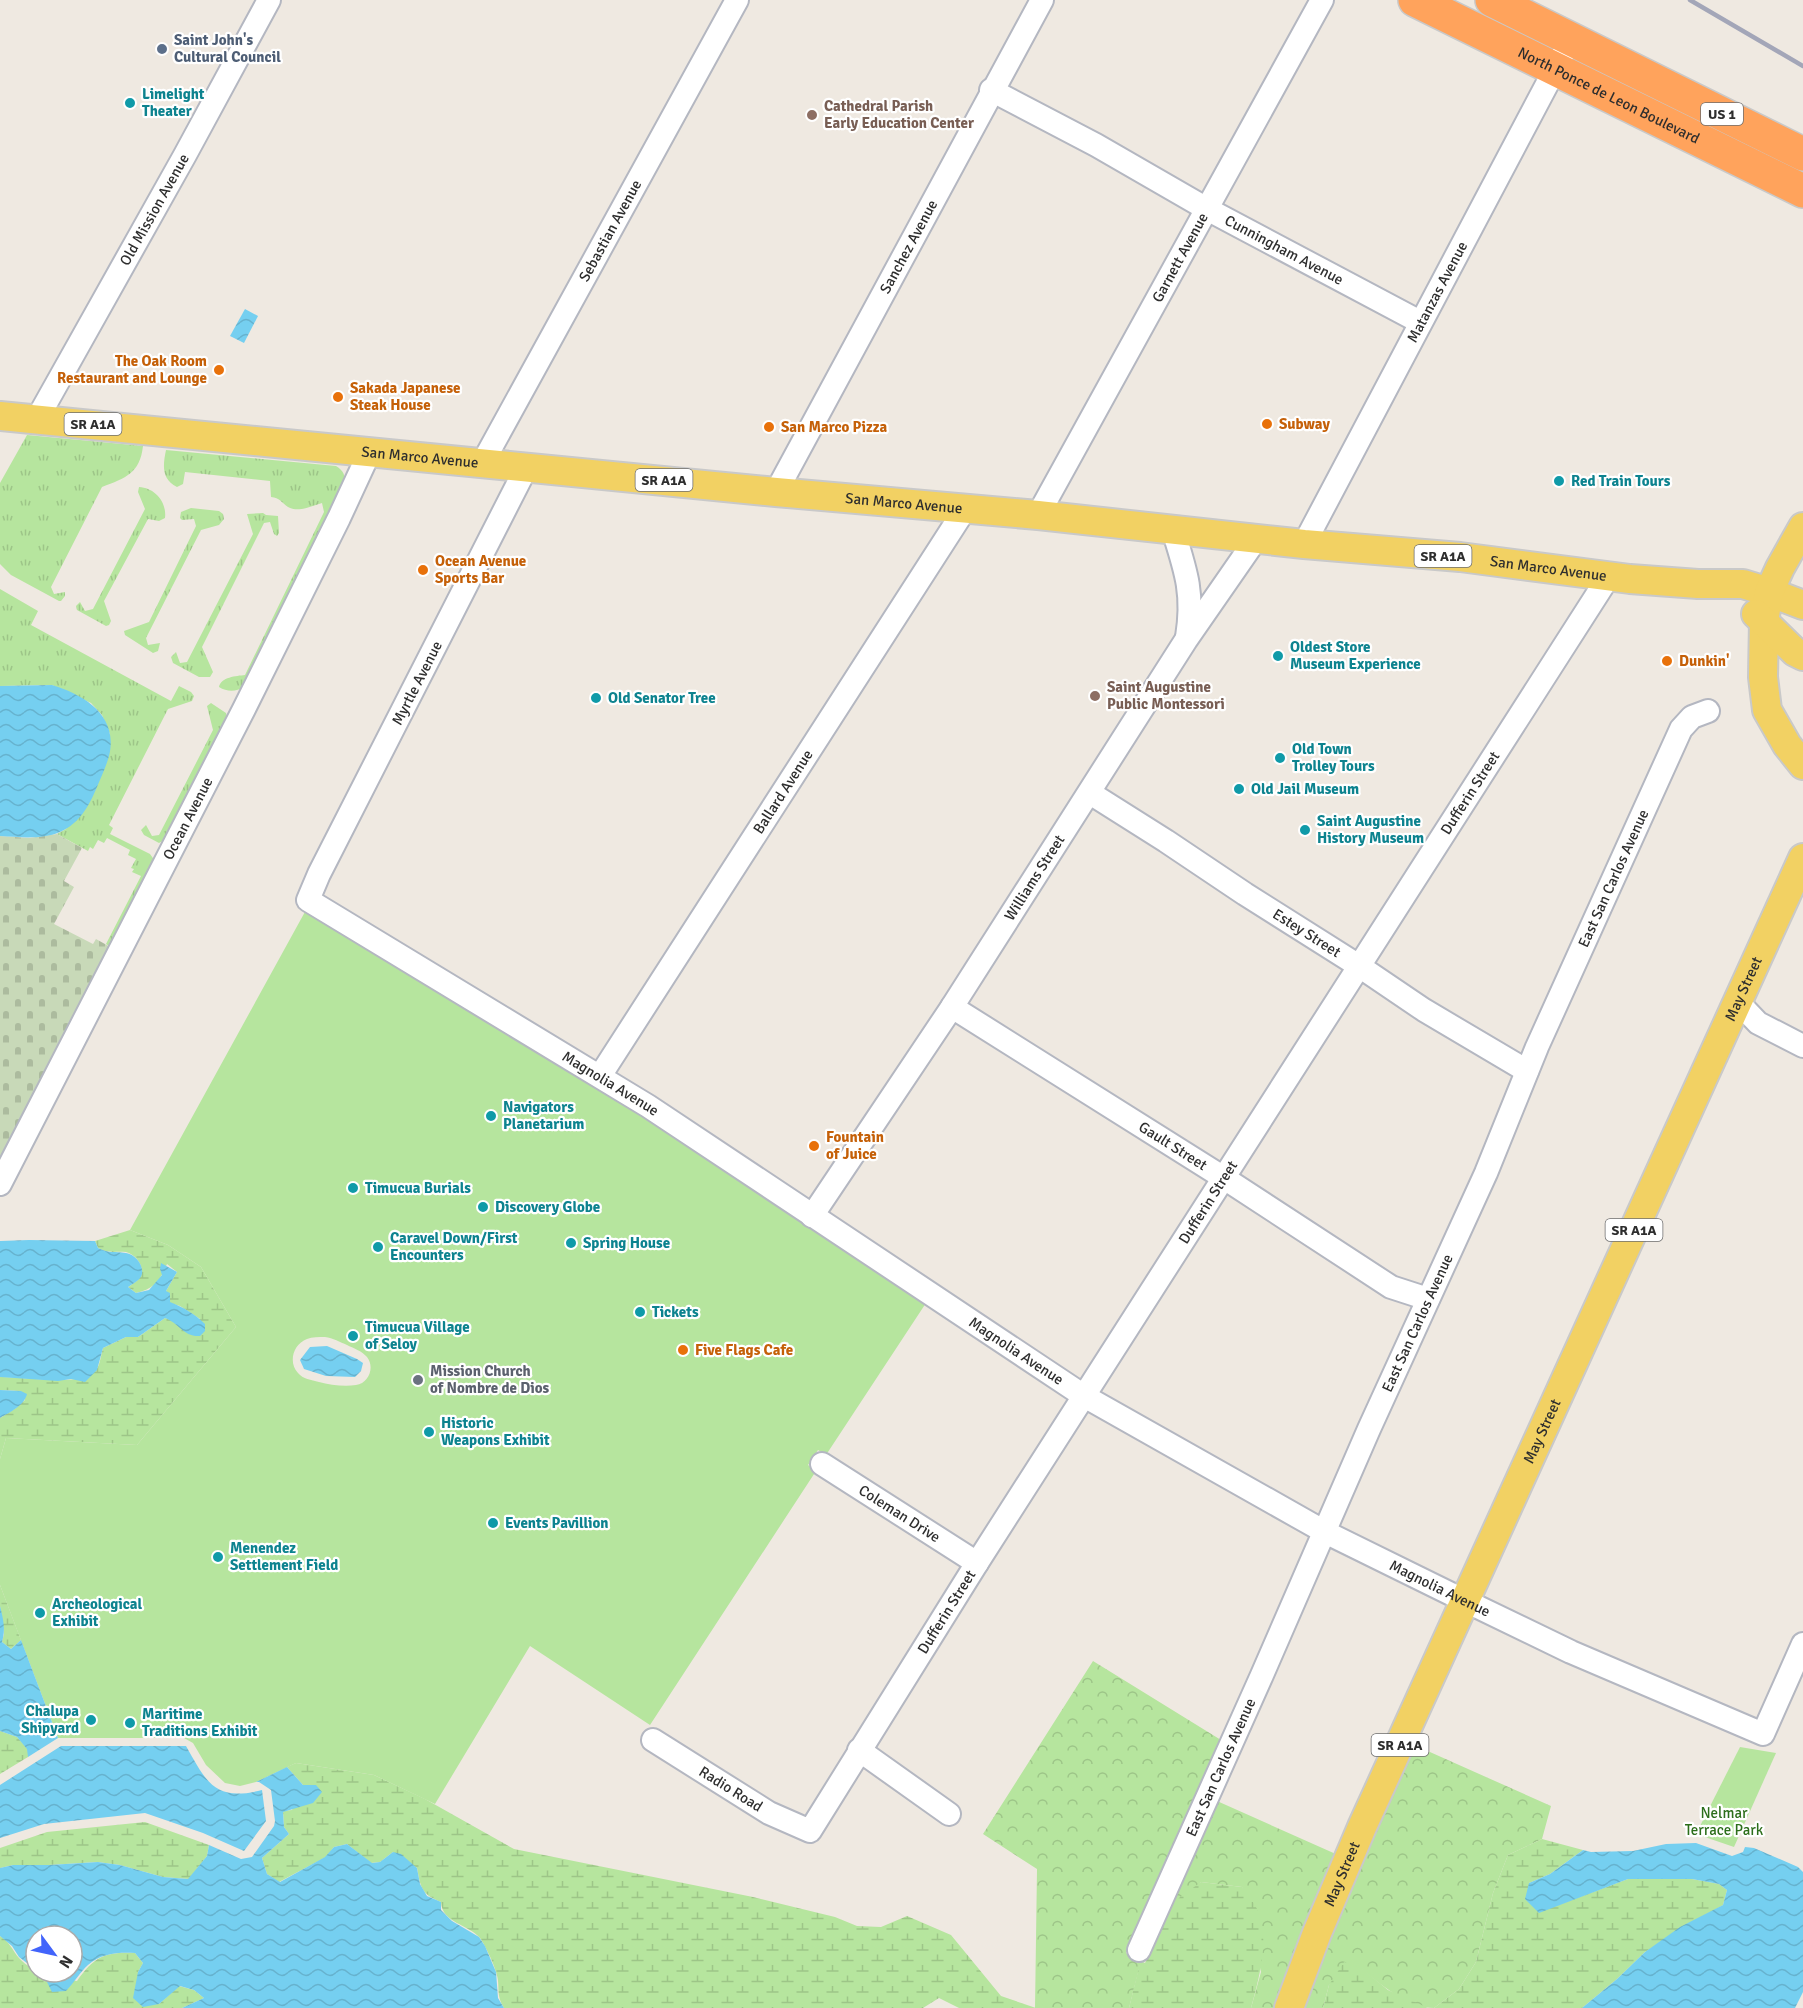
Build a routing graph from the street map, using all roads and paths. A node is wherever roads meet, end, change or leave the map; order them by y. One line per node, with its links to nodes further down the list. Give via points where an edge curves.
1 (269, 0): 15 (street, Old Mission Avenue)
2 (737, 0): 17 (street, Sebastian Avenue)
3 (1041, 0): 9 (street, Sanchez Avenue)
4 (1322, 0): 12 (street, Garnett Avenue)
5 (1415, 0): 8 (highway, North Ponce de Leon Boulevard / US 1)
6 (1492, 0): 7 (highway, US 1)
7 (1571, 39): 8 (street, Matanzas Avenue); 10 (highway, US 1)
8 (1555, 69): 11 (highway, North Ponce de Leon Boulevard / US 1); 13 (street, Matanzas Avenue)
9 (992, 90): 12 (street, Cunningham Avenue); 19 (street, Sanchez Avenue)
10 (1803, 154)
11 (1803, 191)
12 (1206, 209): 13 (street, Cunningham Avenue); 21 (street, Garnett Avenue)
13 (1420, 322): 25 (street, Matanzas Avenue)
14 (0, 416): 15 (main road, San Marco Avenue / SR A1A)
15 (36, 419): 16 (main road, San Marco Avenue / SR A1A)
16 (370, 451): 17 (main road, San Marco Avenue / SR A1A); 46 (street, Ocean Avenue, via 244,709)
17 (483, 462): 18 (main road, San Marco Avenue / SR A1A)
18 (527, 466): 19 (main road, San Marco Avenue / SR A1A); 38 (street, Myrtle Avenue)
19 (776, 492): 20 (main road, San Marco Avenue / SR A1A)
20 (964, 508): 21 (main road, San Marco Avenue / SR A1A); 44 (street, Ballard Avenue)
21 (1038, 515): 23 (main road, San Marco Avenue / SR A1A)
22 (1803, 527): 28 (main road)
23 (1173, 530): 24 (main road, San Marco Avenue / SR A1A); 31 (street, via 1191,596)
24 (1256, 539): 25 (main road, San Marco Avenue / SR A1A); 31 (street, Williams Street)
25 (1304, 544): 26 (main road, San Marco Avenue / SR A1A, via 1460,557)
26 (1609, 576): 27 (main road, San Marco Avenue / SR A1A); 39 (street, Dufferin Street)
27 (1698, 584): 28 (main road, San Marco Avenue / SR A1A, via 1743,584); 30 (main road, via 1740,600)
28 (1769, 592): 29 (main road, San Marco Avenue / SR A1A); 30 (main road)
29 (1803, 605)
30 (1778, 633): 32 (main road); 34 (main road, via 1763,677 1767,710)
31 (1186, 640): 36 (street, Williams Street)
32 (1803, 656)
33 (1708, 711): 43 (street, East San Carlos Avenue, via 1692,717 1681,729)
34 (1791, 739): 35 (main road, via 1787,745)
35 (1803, 765)
36 (1090, 793): 39 (street, Estey Street); 41 (street, Williams Street)
37 (1803, 858): 40 (main road, May Street / SR A1A)
38 (308, 900): 44 (street, Magnolia Avenue)
39 (1359, 966): 43 (street, Estey Street, via 1424,1011); 45 (street, Dufferin Street)
40 (1738, 1002): 42 (street, via 1758,1023); 53 (main road, May Street / SR A1A)
41 (952, 1007): 45 (street, Gault Street); 47 (street, Williams Street)
42 (1803, 1046)
43 (1527, 1071): 48 (street, East San Carlos Avenue, via 1486,1173)
44 (600, 1076): 47 (street, Magnolia Avenue)
45 (1224, 1179): 48 (street, Gault Street, via 1391,1287); 49 (street, Dufferin Street)
46 (0, 1184)
47 (812, 1216): 49 (street, Magnolia Avenue)
48 (1428, 1299): 51 (street, East San Carlos Avenue)
49 (1084, 1396): 51 (street, Magnolia Avenue); 52 (street, Dufferin Street)
50 (822, 1464): 52 (street, Coleman Drive)
51 (1325, 1532): 53 (street, Magnolia Avenue); 59 (street, East San Carlos Avenue)
52 (977, 1563): 56 (street, Dufferin Street)
53 (1466, 1602): 54 (street, Magnolia Avenue, via 1571,1652 1763,1734); 60 (main road, May Street / SR A1A, via 1362,1827)
54 (1803, 1644)
55 (653, 1740): 58 (street, Radio Road, via 769,1813)
56 (859, 1750): 57 (street); 58 (street, Dufferin Street)
57 (949, 1814)
58 (810, 1831)
59 (1139, 1950)
60 (1289, 2008)

